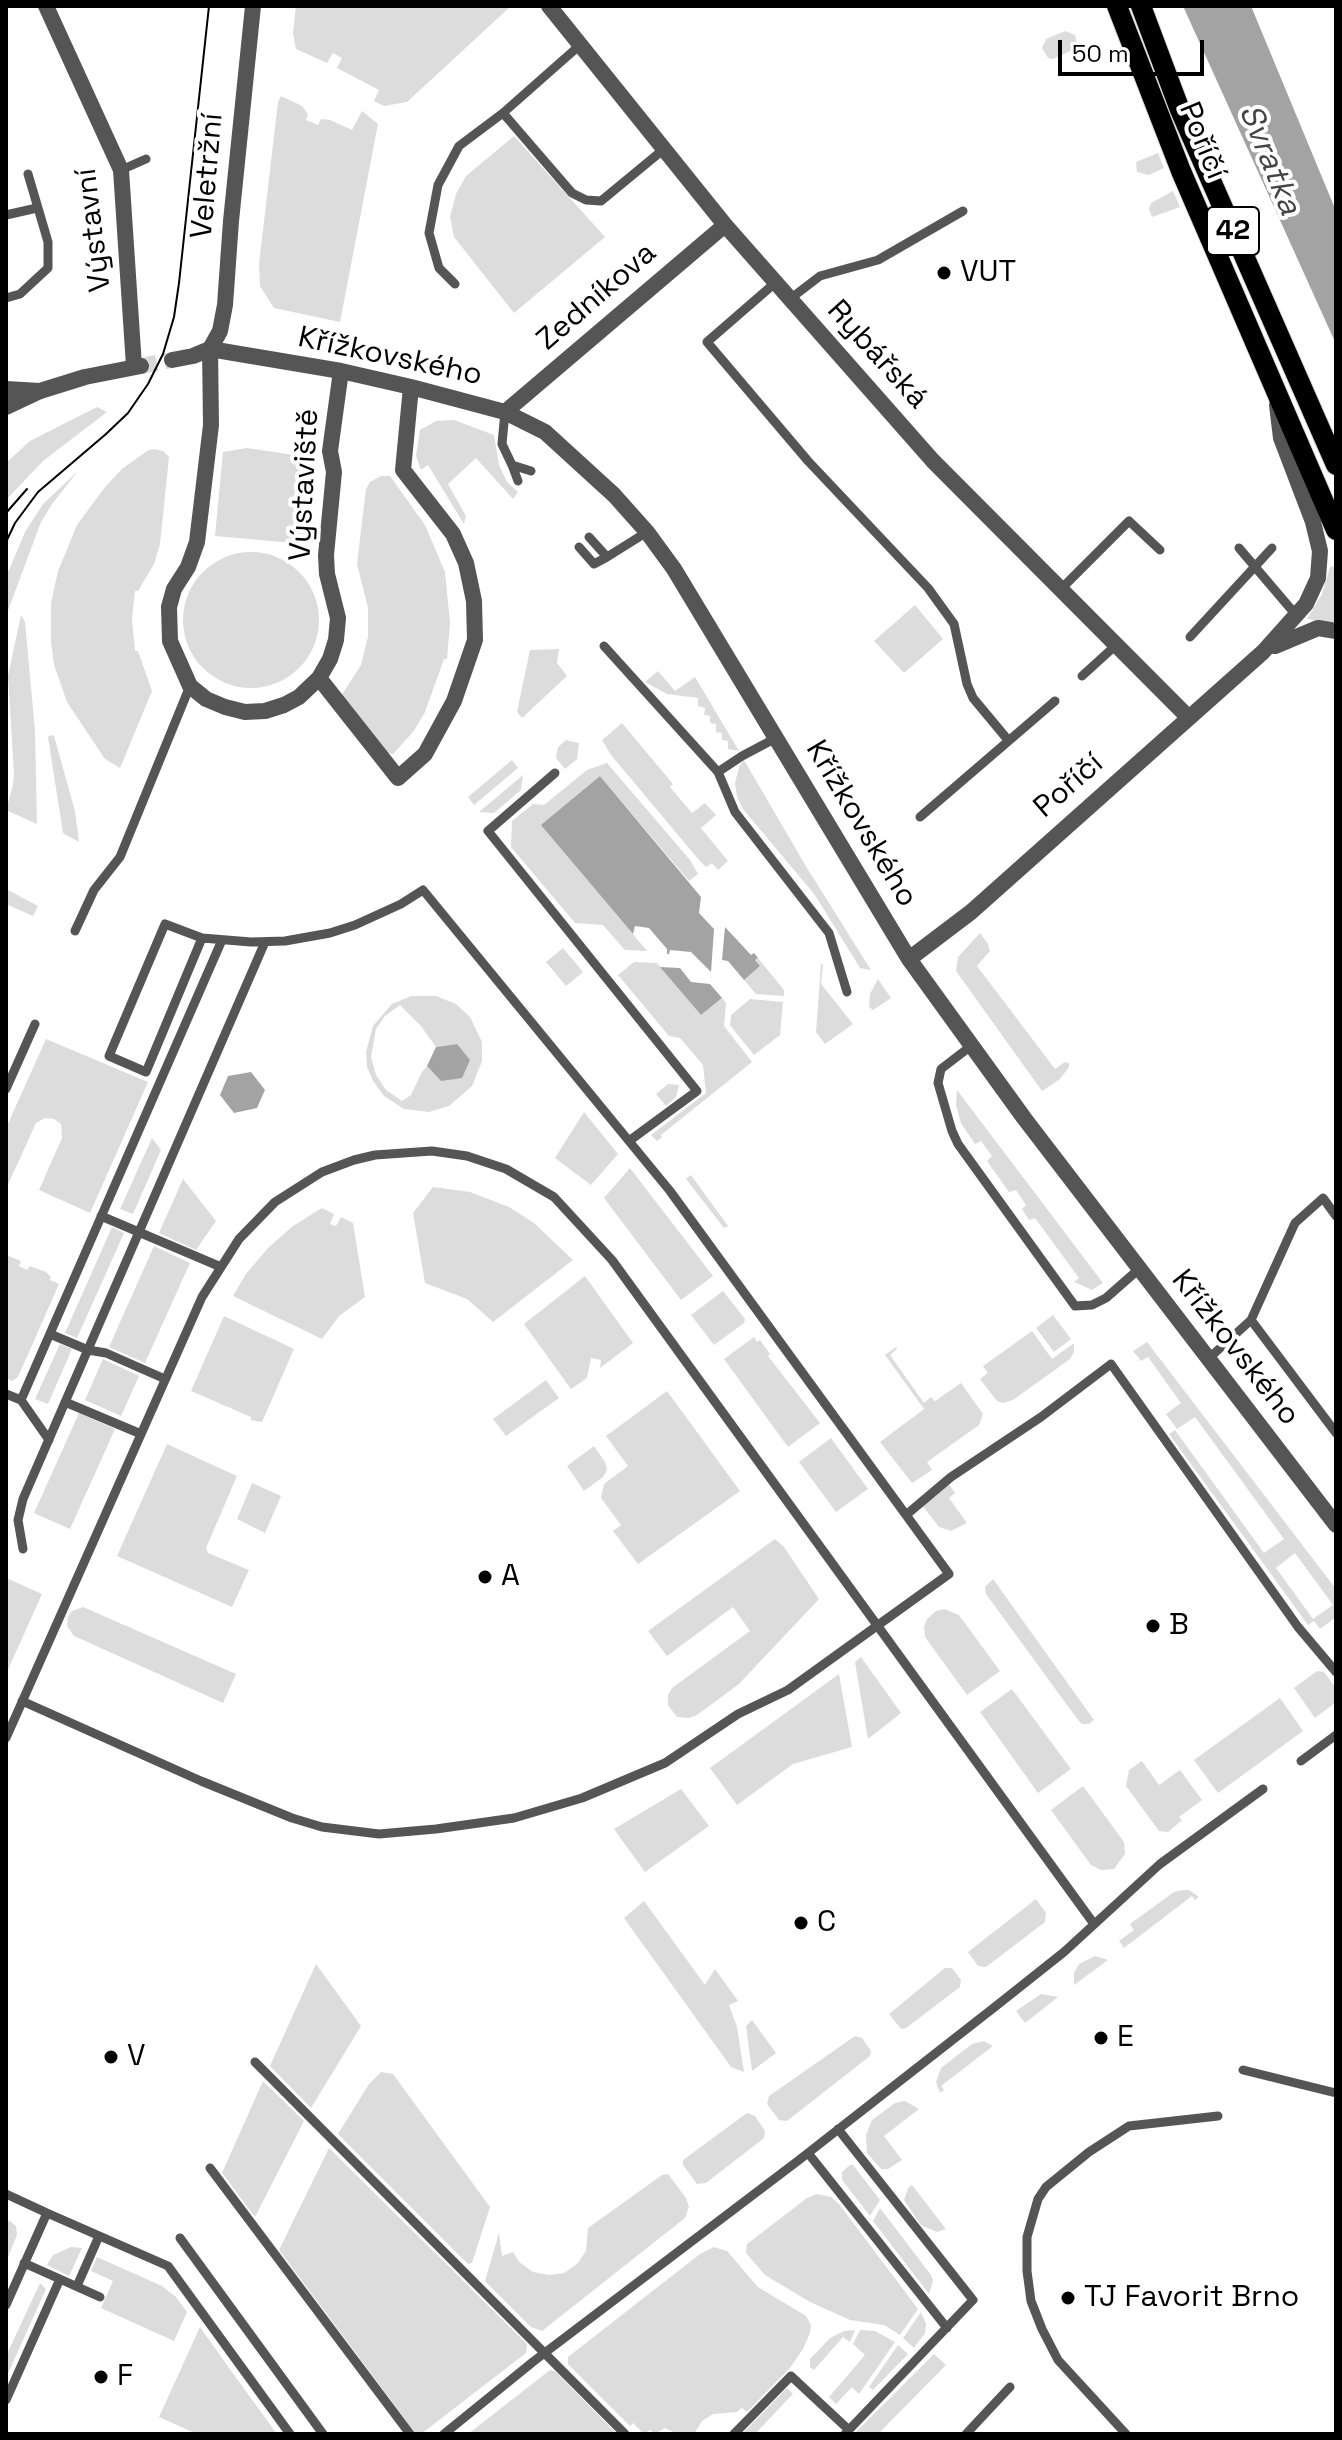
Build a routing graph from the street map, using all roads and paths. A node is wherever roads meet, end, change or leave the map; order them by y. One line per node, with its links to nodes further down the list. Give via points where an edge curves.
1 (46, 6): 10 (street, Výstavní)
2 (253, 6): 20 (street, Veletržní, via 225,305)
3 (549, 6): 6 (street, Rybářská)
4 (1117, 6): 23 (main road, Poříčí / 42, via 1181,171)
5 (1141, 6): 30 (main road, Poříčí / 42, via 1180,110)
6 (580, 45): 7 (lane); 8 (street, Rybářská)
7 (503, 113): 8 (lane, via 572,193 586,200 601,201); 17 (lane, via 459,146 438,185 429,233 439,268)
8 (664, 149): 15 (street, Rybářská)
9 (146, 159): 10 (lane)
10 (121, 170): 26 (street, Výstavní, via 137,366)
11 (28, 174): 12 (lane)
12 (37, 208): 14 (lane); 18 (lane, via 48,242 48,268 20,294)
13 (963, 211): 19 (lane, via 878,260 820,276)
14 (6, 215)
15 (725, 225): 16 (street, Rybářská); 28 (street, Zedníkova)
16 (775, 283): 19 (street, Rybářská); 56 (lane, via 707,342 808,461 928,588 954,624 973,698)
17 (455, 284)
18 (6, 298)
19 (790, 299): 43 (street, Rybářská, via 933,461)
20 (210, 349): 21 (street); 22 (street, Křížkovského); 52 (street, via 211,425 197,542 169,607 170,641)
21 (172, 360)
22 (341, 371): 24 (street, Křížkovského); 51 (street, Výstaviště, via 330,451 334,472 326,555 338,618 336,640)
23 (1274, 385): 33 (main road, Poříčí / 42); 40 (street, Poříčí, via 1281,438)
24 (411, 387): 28 (street, Křížkovského); 51 (street, via 403,470 453,534 466,563 475,640 454,701 425,754 398,778)
25 (6, 389): 26 (street)
26 (40, 391): 27 (street, Výstavní)
27 (6, 407)
28 (505, 412): 29 (lane, via 502,444); 34 (street, Křížkovského, via 545,432)
29 (512, 465): 31 (lane); 32 (lane)
30 (1336, 465)
31 (531, 471)
32 (518, 481)
33 (1334, 519): 40 (lane)
34 (647, 532): 41 (lane); 55 (street, Křížkovského)
35 (589, 537): 41 (lane)
36 (579, 547): 41 (lane, via 594,564)
37 (1239, 548): 42 (lane)
38 (1272, 548): 42 (lane)
39 (1160, 550): 43 (lane, via 1129,521)
40 (1320, 551): 44 (street, Poříčí, via 1314,591)
41 (607, 557)
42 (1254, 567): 44 (lane); 46 (lane)
43 (1060, 590): 48 (street, Rybářská)
44 (1296, 615): 49 (street, Poříčí)
45 (1336, 631): 49 (street, Poříčí, via 1318,628)
46 (1190, 637)
47 (604, 646): 57 (lane)
48 (1115, 646): 50 (lane); 54 (street, Rybářská)
49 (1263, 652): 54 (street, Poříčí)
50 (1082, 676)
51 (319, 678): 52 (street, Výstaviště, via 299,697 265,711 225,707)
52 (190, 686): 60 (lane, via 120,857 94,890)
53 (1055, 701): 56 (lane)
54 (1189, 718): 64 (street, Poříčí, via 971,912)
55 (776, 738): 57 (lane); 64 (street, Křížkovského)
56 (1008, 740): 59 (lane)
57 (718, 772): 65 (lane, via 735,812 829,933)
58 (555, 773): 69 (lane, via 488,831 697,1091)
59 (920, 817)
60 (75, 931)
61 (202, 938): 61 (lane, via 165,924 109,1056 146,1072); 62 (lane)
62 (222, 940): 63 (lane); 70 (lane)
63 (265, 942): 69 (lane, via 355,925 423,890); 72 (lane)
64 (909, 959): 67 (street, Křížkovského)
65 (847, 992)
66 (35, 1024): 68 (lane)
67 (971, 1046): 74 (street, Křížkovského); 74 (lane, via 941,1069 938,1083 952,1131 1075,1306 1106,1298)
68 (6, 1089)
69 (629, 1141): 86 (lane)
70 (101, 1216): 72 (lane); 76 (lane)
71 (1336, 1216): 75 (lane, via 1323,1198 1295,1223)
72 (139, 1232): 73 (lane); 77 (lane)
73 (221, 1267): 79 (lane); 89 (lane, via 239,1239 275,1202 322,1172 354,1160 432,1151 506,1169 554,1197 612,1260)
74 (1139, 1269): 78 (street, Křížkovského)
75 (1251, 1320): 78 (lane); 83 (lane)
76 (50, 1334): 77 (lane); 81 (lane)
77 (88, 1350): 79 (lane); 82 (lane)
78 (1208, 1359): 87 (street, Křížkovského)
79 (165, 1379): 84 (lane)
80 (6, 1394): 81 (lane)
81 (21, 1400): 85 (lane)
82 (65, 1402): 84 (lane); 85 (lane)
83 (1336, 1433)
84 (141, 1434): 91 (lane)
85 (49, 1440): 88 (lane, via 23,1499 18,1520)
86 (906, 1515): 89 (lane, via 949,1574); 90 (lane, via 1111,1364 1298,1627)
87 (1336, 1525)
88 (23, 1549)
89 (877, 1627): 91 (lane, via 788,1690 738,1714 665,1763 582,1798 514,1818 379,1834 292,1818); 96 (lane)
90 (1336, 1672)
91 (22, 1701): 93 (lane)
92 (1336, 1735): 94 (lane)
93 (6, 1738)
94 (1301, 1761)
95 (1263, 1789): 96 (lane, via 1160,1864)
96 (1094, 1924): 101 (lane)
97 (255, 2062): 114 (lane)
98 (1243, 2070): 99 (lane)
99 (1336, 2093)
100 (1218, 2116): 125 (lane, via 1129,2126 1046,2187 1027,2237 1031,2301 1042,2329 1058,2360)
101 (838, 2129): 102 (lane); 113 (lane, via 973,2300)
102 (808, 2153): 113 (lane); 114 (lane)
103 (210, 2168): 120 (lane)
104 (6, 2194): 105 (lane)
105 (47, 2213): 106 (lane); 108 (lane)
106 (99, 2236): 110 (lane); 118 (lane, via 168,2266)
107 (180, 2238): 119 (lane)
108 (24, 2263): 109 (lane); 112 (lane)
109 (60, 2279): 110 (lane); 116 (lane)
110 (77, 2286): 111 (lane)
111 (100, 2297)
112 (6, 2305)
113 (947, 2328): 117 (lane)
114 (545, 2353): 121 (lane); 122 (lane)
115 (1010, 2387): 124 (lane)
116 (8, 2403)
117 (847, 2432): 123 (lane, via 791,2376)
118 (290, 2434)
119 (323, 2434)
120 (410, 2434)
121 (444, 2434)
122 (625, 2434)
123 (734, 2434)
124 (966, 2434)
125 (1126, 2434)

